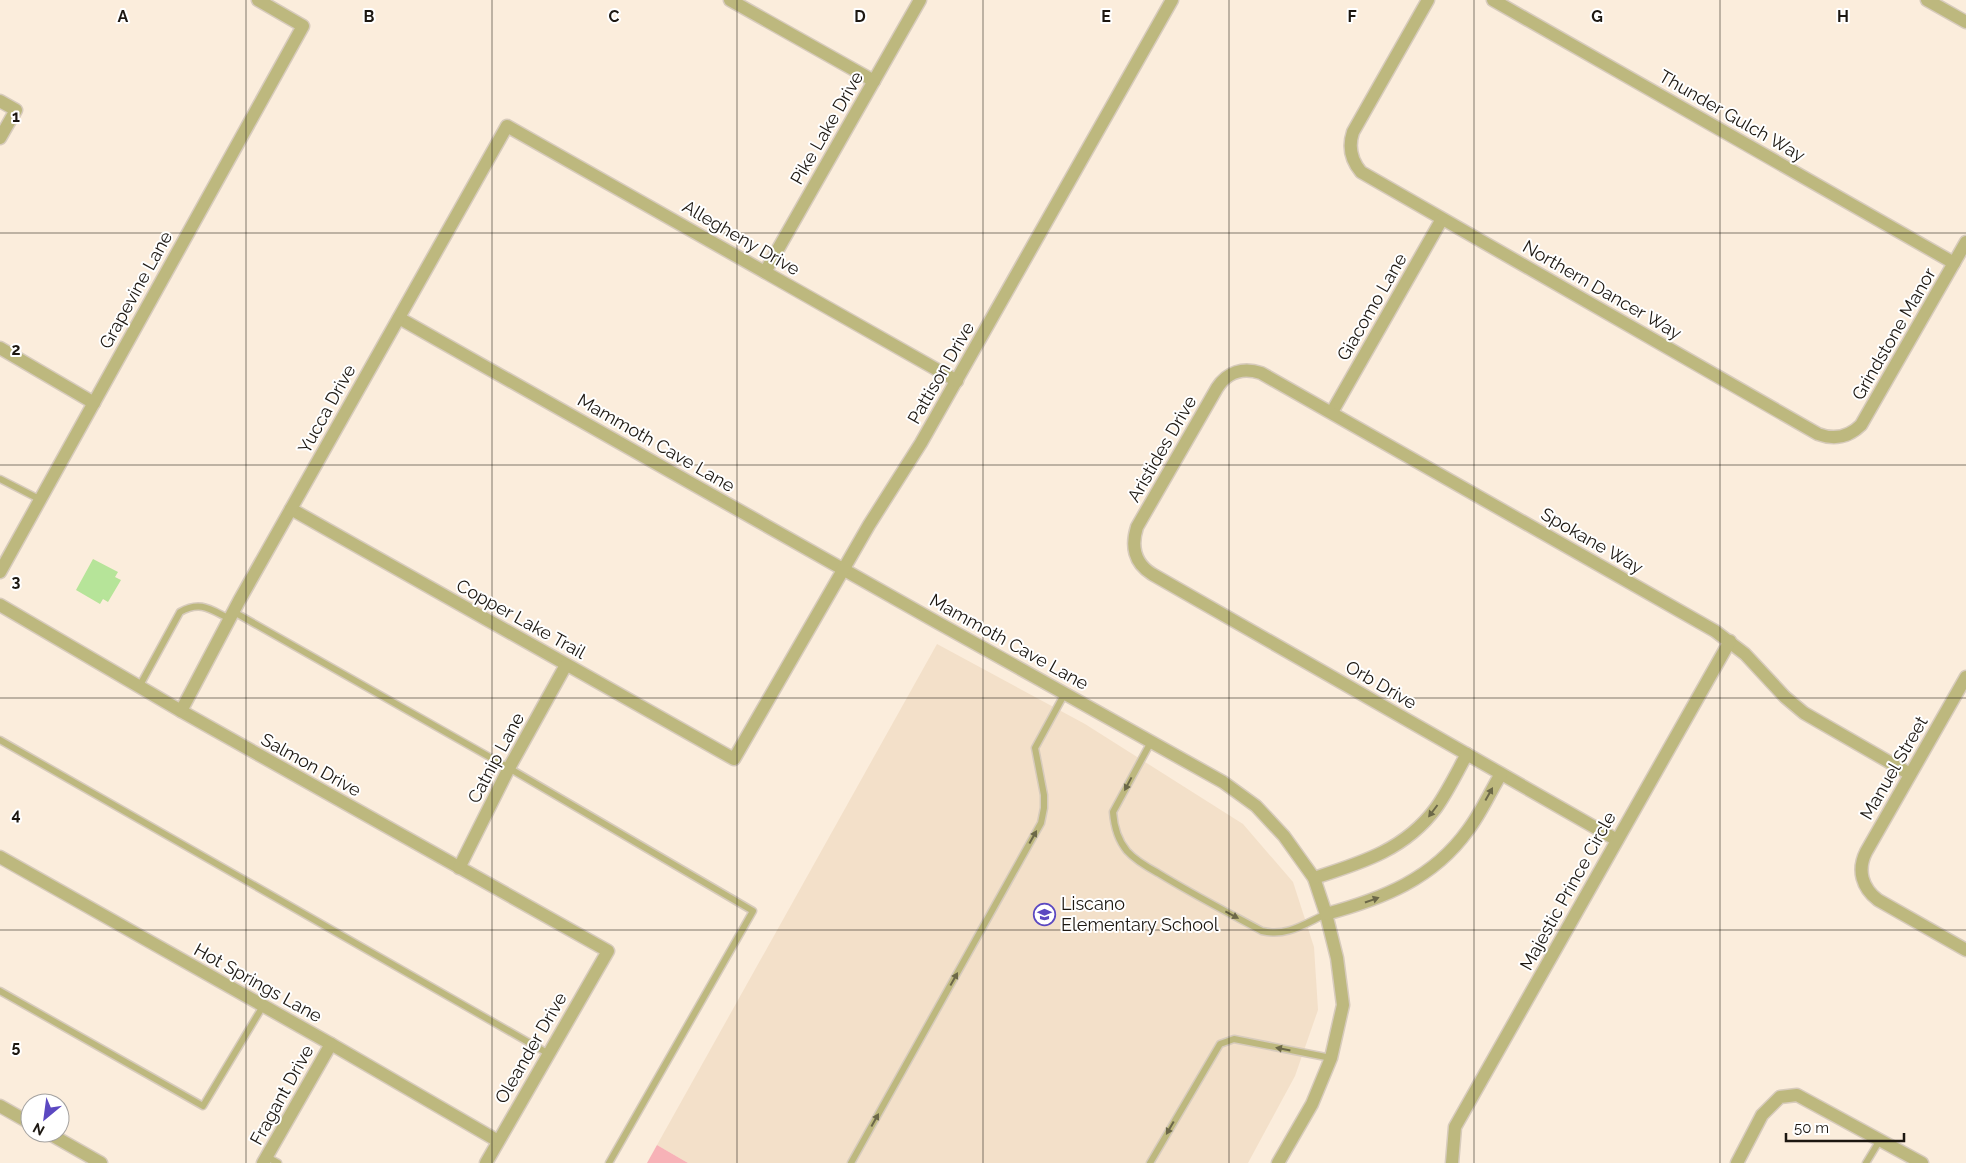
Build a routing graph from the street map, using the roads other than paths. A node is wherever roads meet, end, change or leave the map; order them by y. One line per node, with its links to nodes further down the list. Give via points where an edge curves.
1 (258, 0): 21 (street, Grapevine Lane, via 303,26)
2 (730, 0): 9 (street)
3 (920, 0): 9 (street, Pike Lake Drive)
4 (1172, 0): 20 (street, Pattison Drive)
5 (1428, 0): 13 (street, Northern Dancer Way, via 1353,132 1350,145 1357,167 1366,176)
6 (1493, 0): 15 (street, Thunder Gulch Way)
7 (1927, 0): 8 (street)
8 (1966, 22)
9 (874, 81): 16 (street, Pike Lake Drive)
10 (0, 101): 12 (street, via 16,110)
11 (507, 126): 16 (street, Allegheny Drive); 17 (street, Yucca Drive)
12 (0, 138)
13 (1442, 219): 22 (street, Giacomo Lane); 23 (street, Northern Dancer Way, via 1818,434)
14 (1966, 242): 15 (street, Grindstone Manor)
15 (1954, 263): 23 (street, Grindstone Manor, via 1864,421)
16 (766, 272): 20 (street, Allegheny Drive)
17 (399, 318): 26 (street, Yucca Drive); 28 (street, Mammoth Cave Lane)
18 (0, 348): 21 (street)
19 (1237, 372): 22 (street, Spokane Way, via 1250,370 1262,373); 27 (street, Aristides Drive, via 1216,388 1142,519 1134,535)
20 (957, 381): 28 (street, Pattison Drive)
21 (94, 403): 25 (street, Grapevine Lane)
22 (1332, 412): 32 (street, Spokane Way)
23 (1844, 436)
24 (0, 478): 25 (lane)
25 (41, 500): 29 (street, Grapevine Lane)
26 (291, 509): 31 (street, Yucca Drive); 33 (street, Copper Lake Trail)
27 (1135, 553): 41 (street, Orb Drive, via 1142,566 1152,574)
28 (844, 570): 36 (street, Mammoth Cave Lane); 42 (street, Pattison Drive)
29 (0, 572)
30 (0, 605): 35 (street, Salmon Drive)
31 (232, 616): 35 (lane, via 202,606 190,606 180,612); 38 (street, Yucca Drive); 43 (lane)
32 (1730, 641): 45 (street, Spokane Way, via 1804,713); 46 (street, Majestic Prince Circle)
33 (566, 665): 42 (street, Copper Lake Trail); 43 (street, Catnip Lane)
34 (1966, 677): 37 (street, Manuel Street)
35 (139, 687): 38 (street, Salmon Drive)
36 (1065, 693): 40 (street, Mammoth Cave Lane); 67 (lane, one-way to 36, via 1041,823 1044,795 1035,748)
37 (1960, 699): 45 (street, Manuel Street)
38 (181, 711): 48 (street, Salmon Drive)
39 (0, 740): 56 (lane)
40 (1151, 742): 49 (street, Mammoth Cave Lane, via 1223,782 1256,806 1284,836); 50 (lane, one-way to 50, via 1113,812 1118,837 1127,851 1182,888 1262,931 1284,933)
41 (1467, 754): 44 (street, Orb Drive); 49 (street, one-way to 49, via 1436,808 1403,841 1376,857)
42 (734, 759)
43 (510, 768): 48 (street, Catnip Lane); 66 (lane, via 753,911)
44 (1501, 774): 46 (street, Orb Drive); 50 (street, one-way to 44, via 1387,895 1426,874 1469,829)
45 (1910, 774): 51 (street, Manuel Street, via 1864,856 1862,879 1878,900)
46 (1617, 840): 70 (street, Majestic Prince Circle, via 1455,1127)
47 (0, 857): 54 (street, Hot Springs Lane)
48 (459, 868): 52 (street, Salmon Drive)
49 (1314, 878): 50 (street, Mammoth Cave Lane)
50 (1326, 914): 57 (street, Mammoth Cave Lane, via 1337,958 1342,1005)
51 (1966, 950)
52 (608, 951): 56 (street, Oleander Drive)
53 (0, 991): 54 (lane, via 203,1106)
54 (263, 1006): 55 (street, Hot Springs Lane)
55 (331, 1044): 61 (street, Hot Springs Lane); 63 (street, Fragant Drive)
56 (549, 1054): 61 (street, Oleander Drive)
57 (1331, 1058): 68 (lane, one-way to 68, via 1234,1039 1220,1044); 69 (street, Mammoth Cave Lane, via 1312,1104)
58 (0, 1106): 59 (street)
59 (20, 1117)
60 (1880, 1140): 71 (street, via 1798,1094 1780,1096 1762,1115); 72 (lane); 73 (street)
61 (498, 1142): 65 (street, Oleander Drive)
62 (66, 1143): 64 (street)
63 (269, 1161)
64 (101, 1163)
65 (486, 1163)
66 (609, 1163)
67 (851, 1163)
68 (1150, 1163)
69 (1278, 1163)
70 (1452, 1163)
71 (1737, 1163)
72 (1866, 1163)
73 (1922, 1163)

